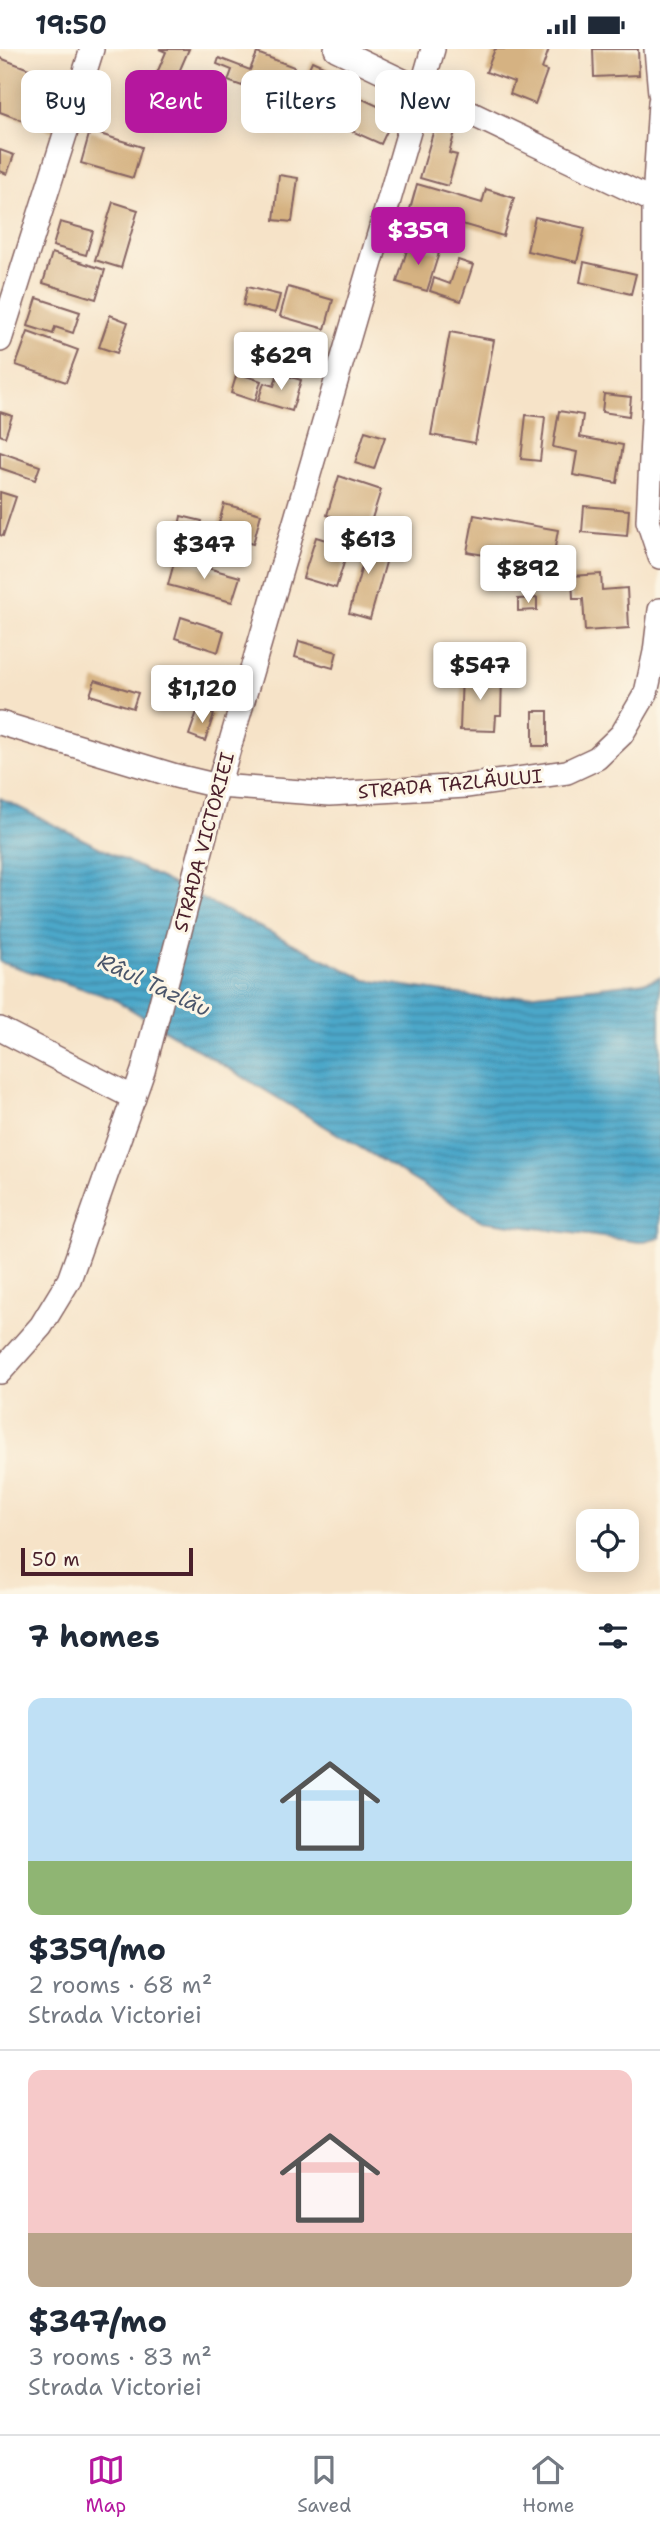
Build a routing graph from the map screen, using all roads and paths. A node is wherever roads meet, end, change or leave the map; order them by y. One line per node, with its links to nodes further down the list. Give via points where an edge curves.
1 (92, 49): 12 (street)
2 (336, 49): 5 (street)
3 (433, 49): 6 (street, STRADA VICTORIEI)
4 (656, 49): 7 (street)
5 (378, 70)
6 (426, 70)
7 (660, 93)
8 (660, 102): 11 (street)
9 (475, 117): 11 (street)
10 (408, 133): 17 (street, STRADA VICTORIEI)
11 (654, 201): 13 (street)
12 (0, 340)
13 (654, 518): 14 (street)
14 (660, 557)
15 (660, 610): 17 (street, STRADA TAZLĂULUI, via 646,693 614,742 597,758 567,772 466,786 330,794)
16 (0, 723): 17 (street, STRADA TAZLĂULUI)
17 (218, 786): 19 (street, STRADA VICTORIEI)
18 (0, 1029): 19 (street)
19 (134, 1098): 20 (street, STRADA VICTORIEI, via 69,1280 41,1326)
20 (0, 1372)

